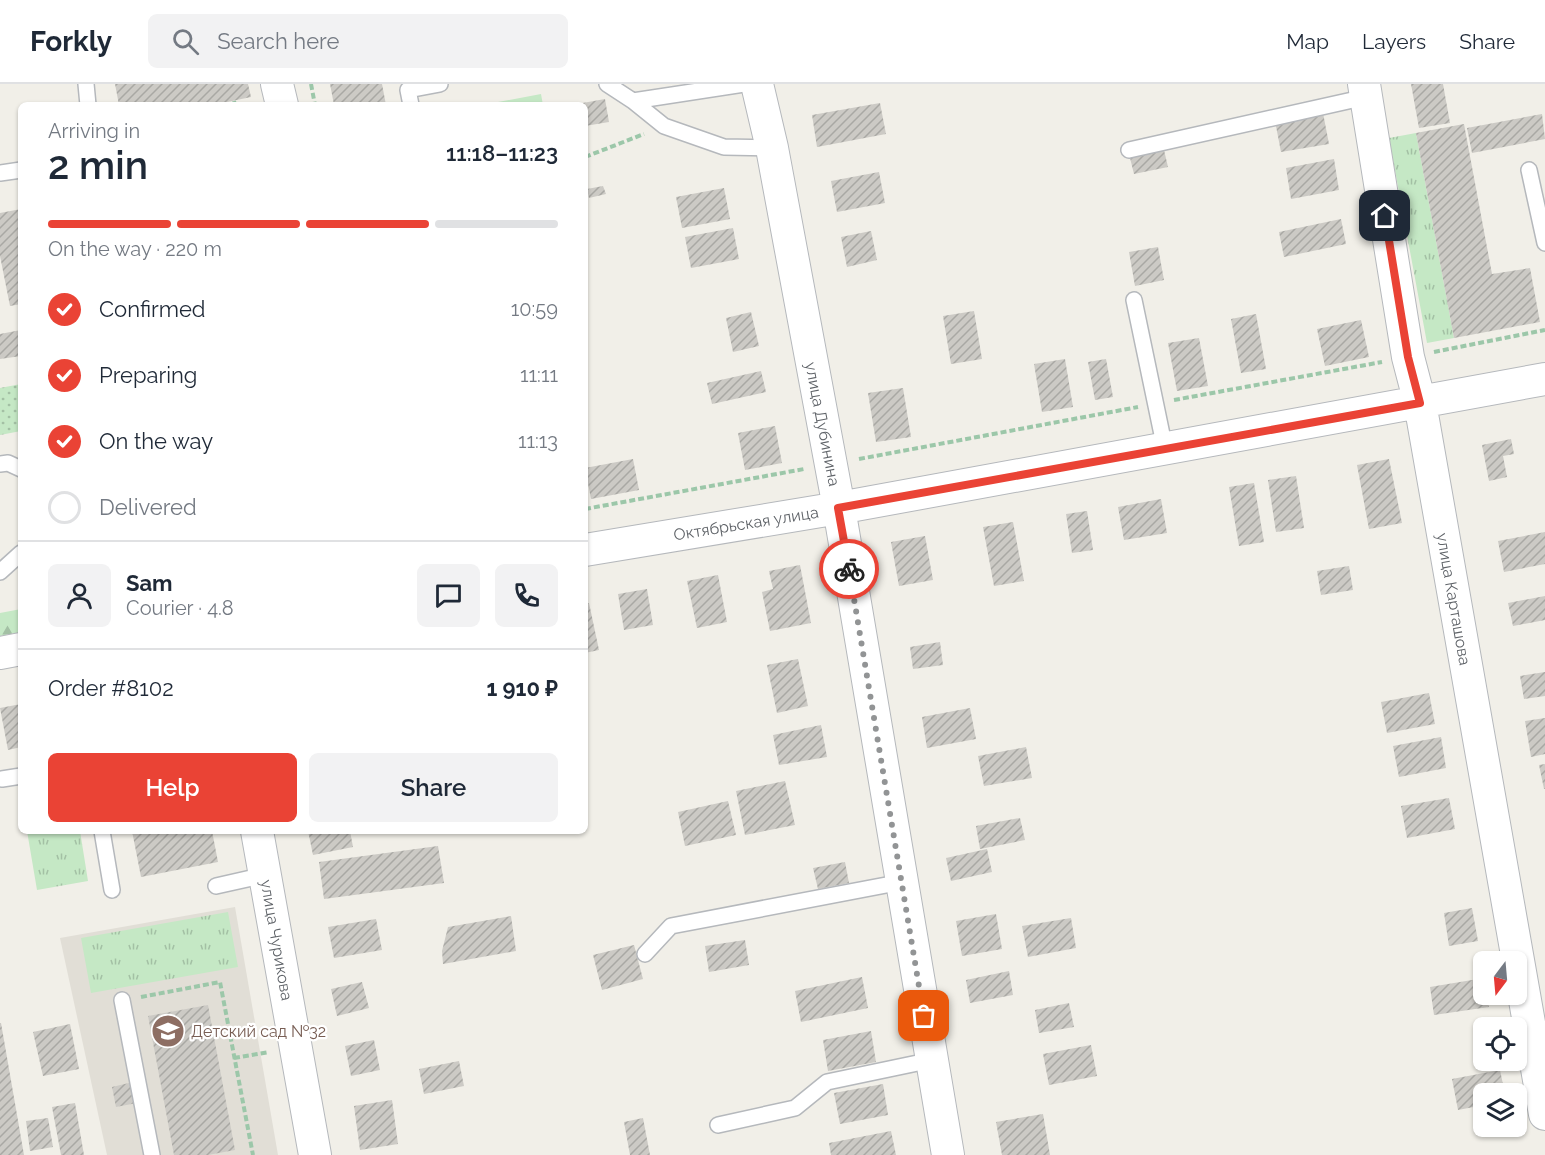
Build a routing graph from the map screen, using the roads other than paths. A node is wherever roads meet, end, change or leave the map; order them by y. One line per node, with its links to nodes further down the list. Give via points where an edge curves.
1 (86, 84): 9 (lane)
2 (277, 84): 10 (street)
3 (440, 84): 11 (lane, via 408,90)
4 (607, 84): 8 (lane)
5 (744, 84): 8 (lane)
6 (757, 84): 12 (street, улица Дубинина)
7 (1365, 91): 13 (lane); 20 (street, улица Карташова, via 1408,357)
8 (633, 101): 12 (lane, via 664,126 724,147)
9 (88, 102)
10 (281, 102)
11 (410, 102)
12 (772, 148): 24 (street, улица Дубинина)
13 (1129, 150)
14 (18, 170): 16 (lane)
15 (1529, 170): 17 (lane)
16 (0, 173)
17 (1545, 243)
18 (1134, 300): 21 (lane)
19 (1545, 379): 20 (street, Октябрьская улица)
20 (1420, 403): 21 (street, Октябрьская улица); 41 (street, улица Карташова)
21 (1165, 449): 24 (street, Октябрьская улица)
22 (0, 464): 23 (lane)
23 (18, 468)
24 (838, 508): 25 (street, Октябрьская улица); 35 (street, улица Дубинина)
25 (588, 550)
26 (18, 556): 27 (lane)
27 (0, 572)
28 (18, 650): 29 (street)
29 (0, 653)
30 (18, 776): 31 (lane)
31 (2, 779)
32 (103, 834): 37 (lane)
33 (258, 834): 34 (street, улица Чурикова)
34 (265, 875): 36 (lane); 44 (street, улица Чурикова)
35 (902, 882): 38 (lane, via 671,926); 40 (street, улица Дубинина)
36 (216, 886)
37 (112, 890)
38 (645, 954)
39 (122, 1000): 43 (lane)
40 (932, 1060): 42 (lane, via 827,1082 795,1108); 45 (street, улица Дубинина)
41 (1545, 1114)
42 (718, 1125)
43 (152, 1155)
44 (315, 1155)
45 (948, 1155)

